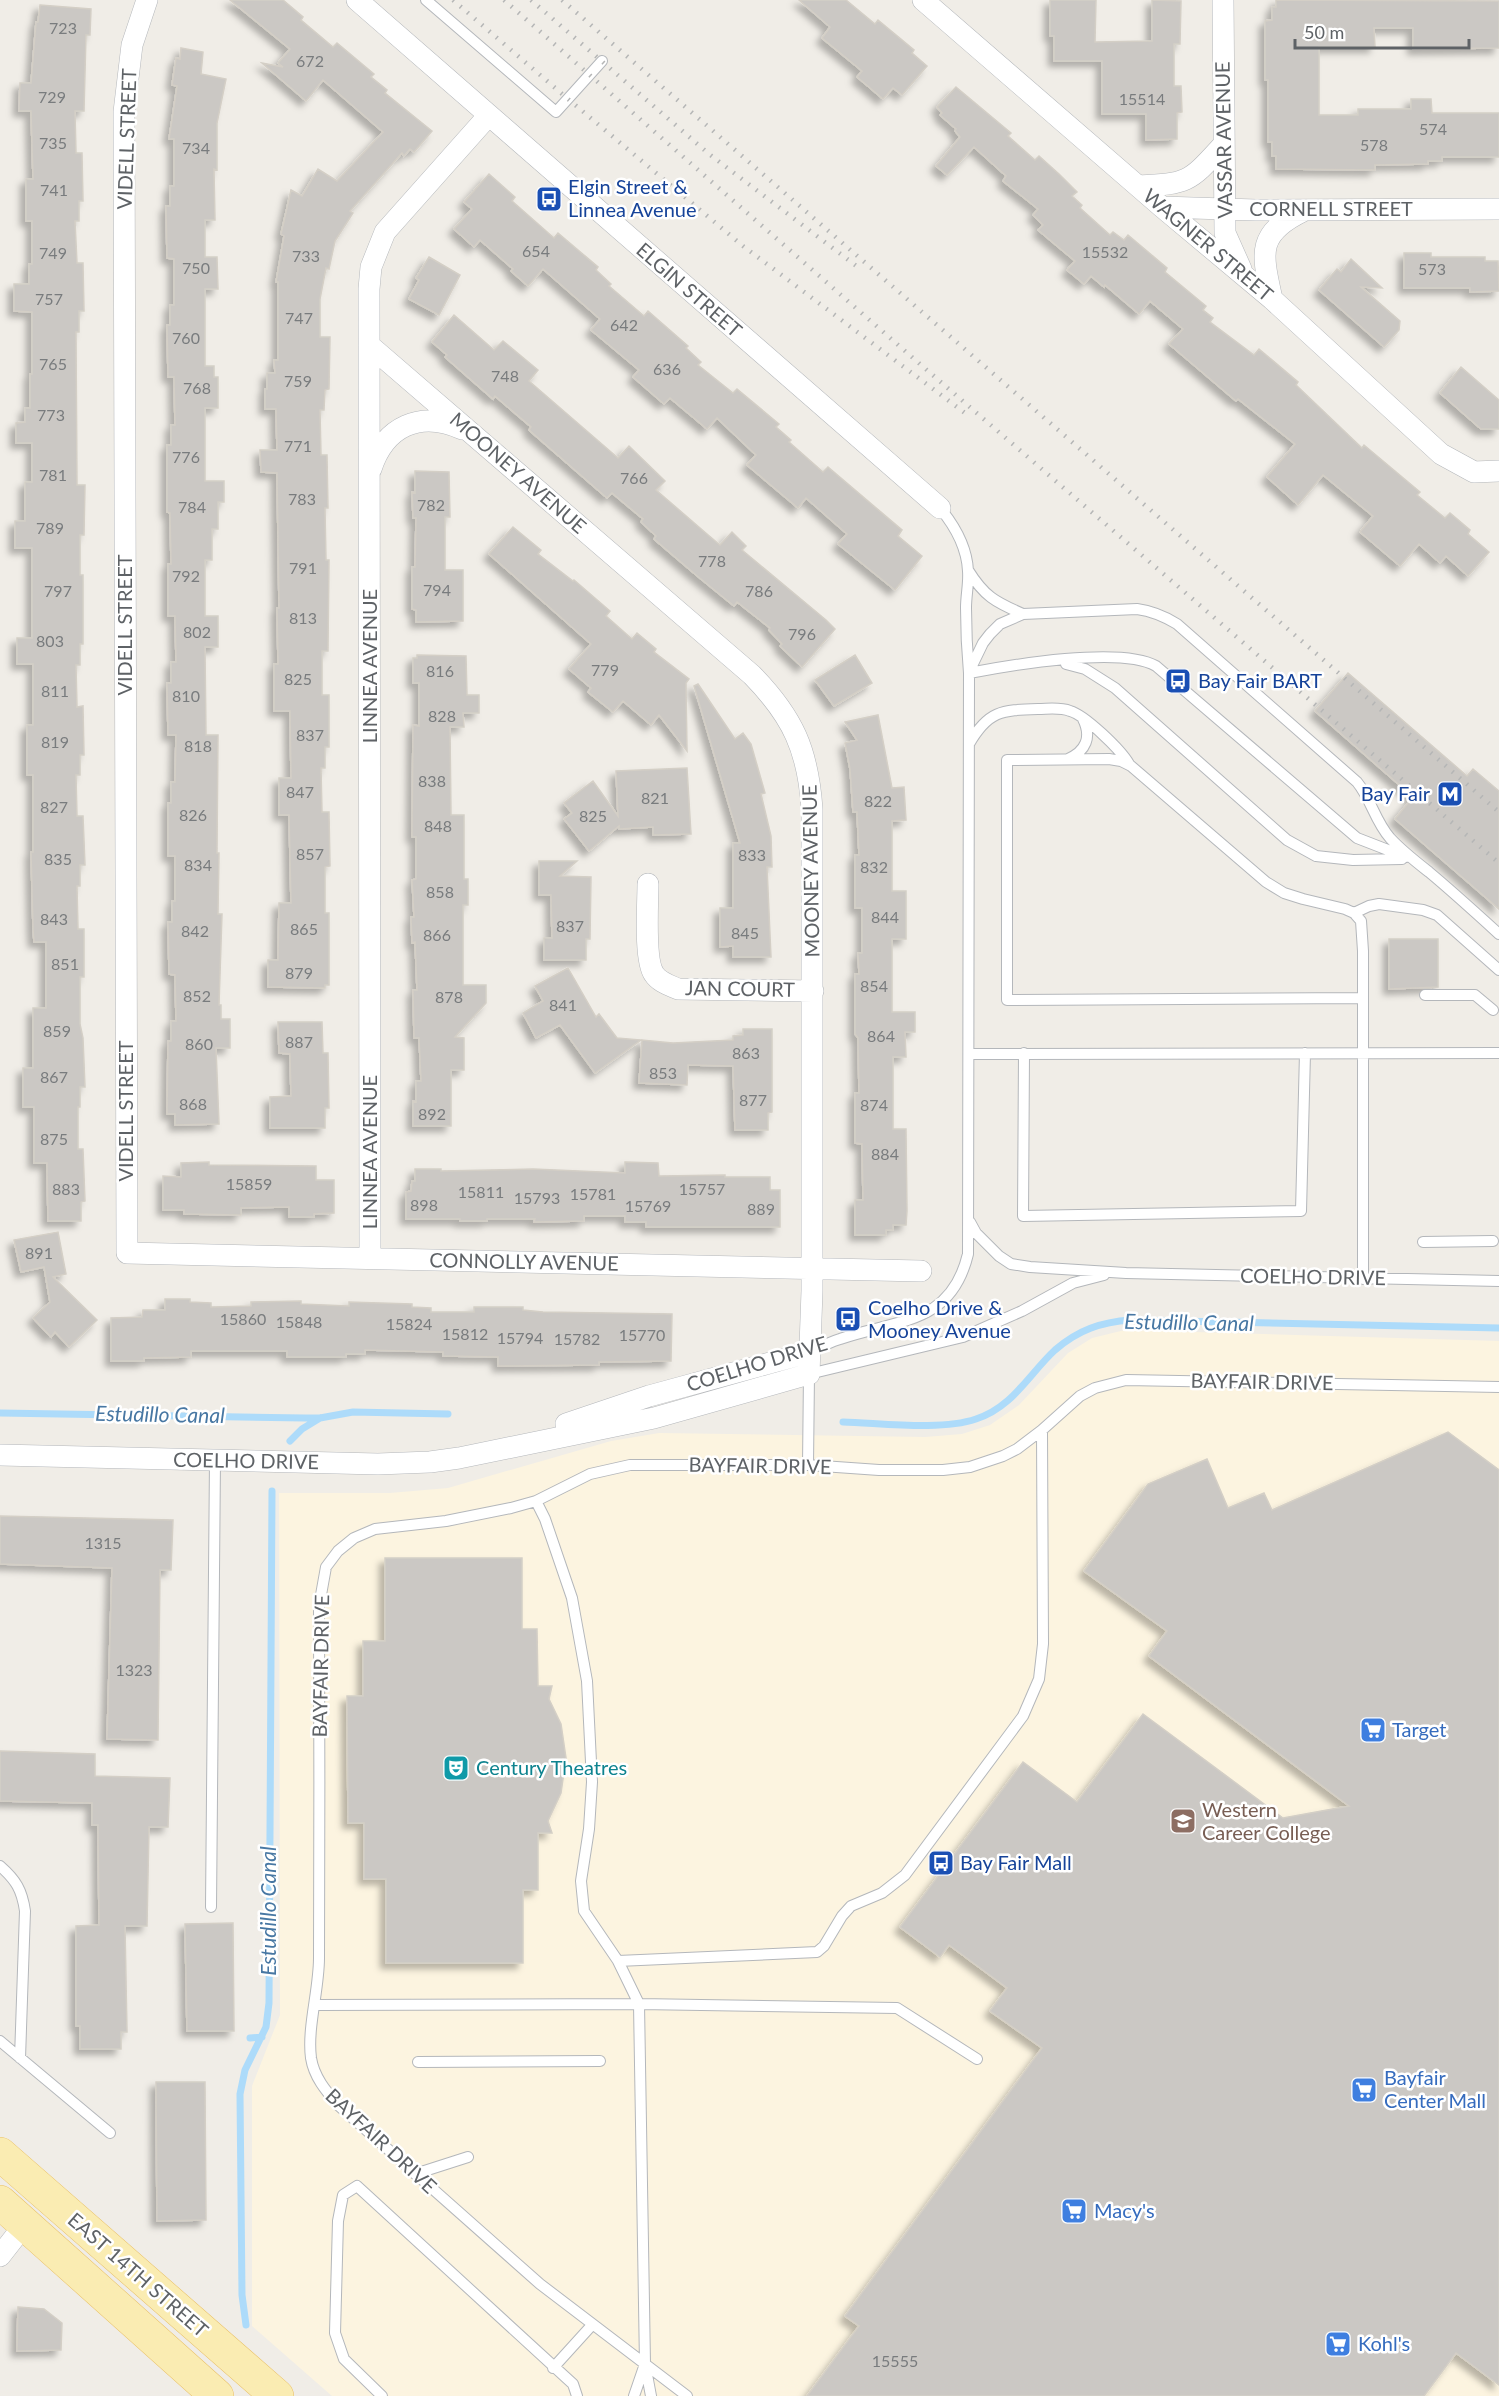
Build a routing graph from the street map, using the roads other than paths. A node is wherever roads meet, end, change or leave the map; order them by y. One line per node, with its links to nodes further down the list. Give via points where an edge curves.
1 (147, 0): 46 (street, VIDELL STREET, via 132,45 124,112)
2 (357, 0): 7 (street, ELGIN STREET)
3 (426, 0): 6 (lane, via 556,112)
4 (923, 0): 9 (street, WAGNER STREET)
5 (1223, 0): 8 (street, VASSAR AVENUE)
6 (602, 61)
7 (489, 115): 16 (street, LINNEA AVENUE, via 386,232 371,267); 20 (street, ELGIN STREET)
8 (1224, 144): 9 (street, via 1198,173 1184,182); 11 (street, VASSAR AVENUE)
9 (1138, 186): 10 (street, WAGNER STREET)
10 (1162, 207): 11 (street, CORNELL STREET); 14 (street, WAGNER STREET)
11 (1225, 209): 13 (street, CORNELL STREET); 14 (street, VASSAR AVENUE, via 1227,240)
12 (1499, 209): 13 (street, CORNELL STREET)
13 (1305, 210): 15 (street, via 1271,232 1265,268)
14 (1245, 276): 15 (street, WAGNER STREET)
15 (1272, 299): 18 (street, WAGNER STREET, via 1441,454 1474,472)
16 (369, 345): 17 (street, MOONEY AVENUE); 19 (street, LINNEA AVENUE)
17 (472, 434): 19 (street, via 438,421 406,425 383,445); 34 (street, MOONEY AVENUE, via 752,675 784,712 805,756 810,782)
18 (1499, 471)
19 (369, 472): 47 (street, LINNEA AVENUE)
20 (940, 508): 21 (lane, via 959,536)
21 (968, 570): 22 (lane, via 986,595); 24 (lane)
22 (1023, 614): 24 (lane, via 1000,624 990,634); 29 (lane, via 1137,609 1170,620 1357,782 1381,827)
23 (1054, 661): 24 (lane, via 1007,664); 29 (lane, via 1085,669 1115,688 1287,840 1316,856 1353,860); 29 (lane, via 1118,657 1156,666 1357,838)
24 (969, 673): 26 (lane)
25 (1082, 717): 26 (lane, via 1059,709 1007,709 985,720); 27 (lane, via 1087,727 1085,747); 28 (lane)
26 (968, 746): 42 (lane)
27 (1068, 759): 28 (lane, via 1109,759); 36 (lane, via 1007,760 1007,1000)
28 (1131, 766): 31 (lane, via 1266,882 1303,900)
29 (1410, 858): 32 (lane)
30 (648, 884): 34 (street, JAN COURT, via 649,958 653,974 664,983 678,989)
31 (1354, 913): 33 (lane, via 1379,904 1437,915); 36 (lane, via 1363,931)
32 (1499, 934)
33 (1499, 970)
34 (813, 991): 48 (street, MOONEY AVENUE)
35 (1425, 995): 37 (lane, via 1475,995)
36 (1363, 998): 38 (lane)
37 (1493, 1010)
38 (1364, 1052): 40 (lane); 41 (lane); 51 (lane)
39 (1024, 1053): 40 (lane); 40 (lane, via 1023,1216 1300,1211); 42 (lane)
40 (1305, 1053)
41 (1499, 1053)
42 (969, 1054): 43 (lane)
43 (969, 1220): 50 (lane, COELHO DRIVE, via 986,1245 1011,1264); 53 (lane, COELHO DRIVE, via 963,1272 955,1288 931,1311)
44 (1493, 1241): 45 (lane)
45 (1423, 1242)
46 (127, 1253): 47 (street, CONNOLLY AVENUE)
47 (370, 1258): 48 (street, CONNOLLY AVENUE)
48 (812, 1268): 49 (street, CONNOLLY AVENUE); 53 (street, MOONEY AVENUE)
49 (921, 1271)
50 (1126, 1273): 51 (lane, COELHO DRIVE); 54 (lane, COELHO DRIVE, via 1101,1275 1073,1284 963,1337)
51 (1363, 1279): 52 (lane, COELHO DRIVE)
52 (1498, 1281)
53 (810, 1352): 54 (street, MOONEY AVENUE); 57 (street, COELHO DRIVE, via 649,1396)
54 (809, 1374): 57 (street, COELHO DRIVE, via 654,1418); 60 (lane)
55 (1499, 1387): 56 (lane, BAYFAIR DRIVE, via 1126,1380 1080,1396)
56 (1042, 1431): 60 (lane, BAYFAIR DRIVE, via 1003,1456 969,1467 879,1470); 64 (lane, via 1043,1644 1039,1679 1023,1716 905,1875 894,1886 852,1906 817,1952)
57 (486, 1451): 59 (street, COELHO DRIVE, via 405,1464)
58 (1, 1455): 59 (street, COELHO DRIVE)
59 (215, 1460): 63 (lane)
60 (808, 1465): 61 (lane, BAYFAIR DRIVE, via 630,1465 590,1474)
61 (537, 1501): 64 (lane, via 572,1598 587,1682 592,1782 580,1881 584,1911); 66 (lane, BAYFAIR DRIVE, via 480,1515 375,1529 354,1538 326,1567 319,1606)
62 (0, 1866): 68 (lane, via 14,1878 25,1911)
63 (211, 1907)
64 (618, 1961): 65 (lane)
65 (639, 2004): 66 (lane); 69 (lane, via 897,2008); 80 (lane)
66 (316, 2005): 75 (lane, BAYFAIR DRIVE, via 310,2044 324,2090)
67 (0, 2041): 68 (lane)
68 (20, 2058): 72 (lane)
69 (977, 2059)
70 (600, 2061): 71 (lane)
71 (418, 2062)
72 (110, 2133)
73 (0, 2154): 83 (main road, EAST 14TH STREET)
74 (468, 2157): 75 (lane)
75 (415, 2174): 79 (lane, BAYFAIR DRIVE)
76 (0, 2202): 77 (main road, EAST 14TH STREET)
77 (25, 2224): 78 (street); 82 (main road, EAST 14TH STREET)
78 (0, 2256)
79 (592, 2325): 80 (lane, BAYFAIR DRIVE); 81 (lane)
80 (645, 2364): 86 (lane); 87 (lane); 88 (lane, BAYFAIR DRIVE)
81 (553, 2368): 84 (lane, via 357,2186 343,2195 338,2221 335,2333 344,2359); 85 (lane, via 573,2384)
82 (212, 2394)
83 (277, 2396)
84 (382, 2396)
85 (577, 2396)
86 (634, 2396)
87 (651, 2396)
88 (687, 2396)

